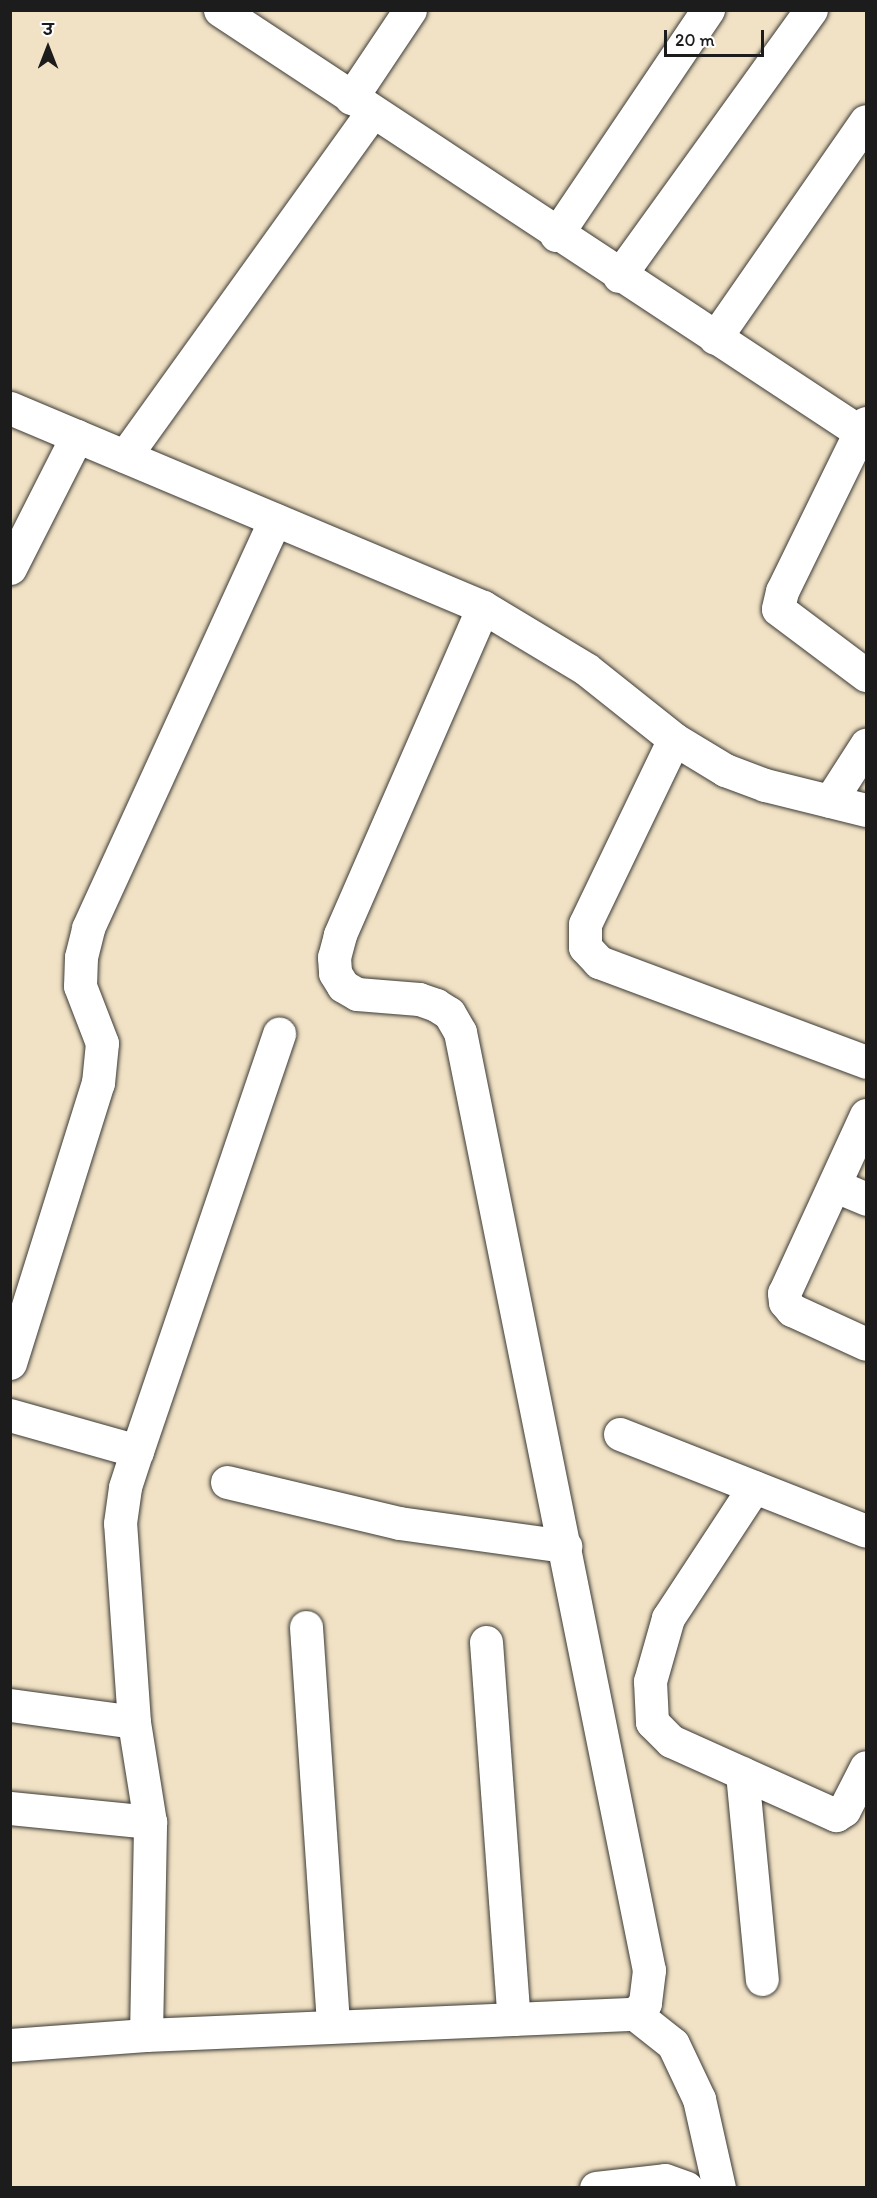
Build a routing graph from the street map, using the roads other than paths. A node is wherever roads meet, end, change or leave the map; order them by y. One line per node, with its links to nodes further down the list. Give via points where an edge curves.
1 (220, 10): 5 (street)
2 (410, 10): 5 (street)
3 (708, 10): 7 (street)
4 (811, 10): 8 (street)
5 (362, 105): 7 (street); 13 (street)
6 (867, 121): 9 (street)
7 (556, 235): 8 (street)
8 (619, 276): 9 (street)
9 (714, 338): 11 (street)
10 (10, 408): 12 (street)
11 (863, 428): 17 (street, via 782,591 778,609)
12 (77, 436): 13 (street); 15 (street)
13 (125, 456): 14 (street)
14 (274, 520): 16 (street); 28 (street, via 88,928 81,957 80,987 102,1043 98,1083)
15 (10, 568)
16 (483, 608): 18 (street, via 586,669); 35 (street, via 334,957 335,972 343,987 357,994 419,999 436,1005 448,1013 460,1032)
17 (867, 675)
18 (674, 739): 20 (street, via 725,770 765,785); 23 (street, via 585,924 585,947 599,962)
19 (867, 745): 20 (street)
20 (830, 801): 21 (street)
21 (867, 810)
22 (279, 1034): 31 (street)
23 (867, 1062)
24 (867, 1115): 25 (street)
25 (836, 1185): 26 (street); 27 (street, via 788,1283 785,1302 792,1310)
26 (867, 1199)
27 (867, 1344)
28 (10, 1363)
29 (10, 1415): 31 (street)
30 (620, 1434): 33 (street)
31 (137, 1451): 39 (street, via 125,1487 120,1523)
32 (227, 1482): 35 (street, via 399,1523)
33 (754, 1487): 34 (street); 41 (street, via 668,1618 650,1681 650,1709 659,1732 670,1741)
34 (867, 1531)
35 (565, 1546): 45 (street, via 649,1970 645,2003)
36 (306, 1627): 47 (street)
37 (486, 1642): 46 (street)
38 (10, 1705): 39 (street)
39 (134, 1722): 43 (street)
40 (867, 1767): 41 (street, via 844,1810 836,1815)
41 (742, 1773): 44 (street)
42 (10, 1808): 43 (street)
43 (150, 1822): 48 (street)
44 (762, 1979)
45 (635, 2014): 46 (street); 52 (street, via 673,2044 699,2098)
46 (514, 2019): 47 (street)
47 (333, 2026): 48 (street)
48 (146, 2035): 49 (street)
49 (10, 2045)
50 (596, 2187): 51 (street, via 665,2180)
51 (687, 2187)
52 (718, 2187)

